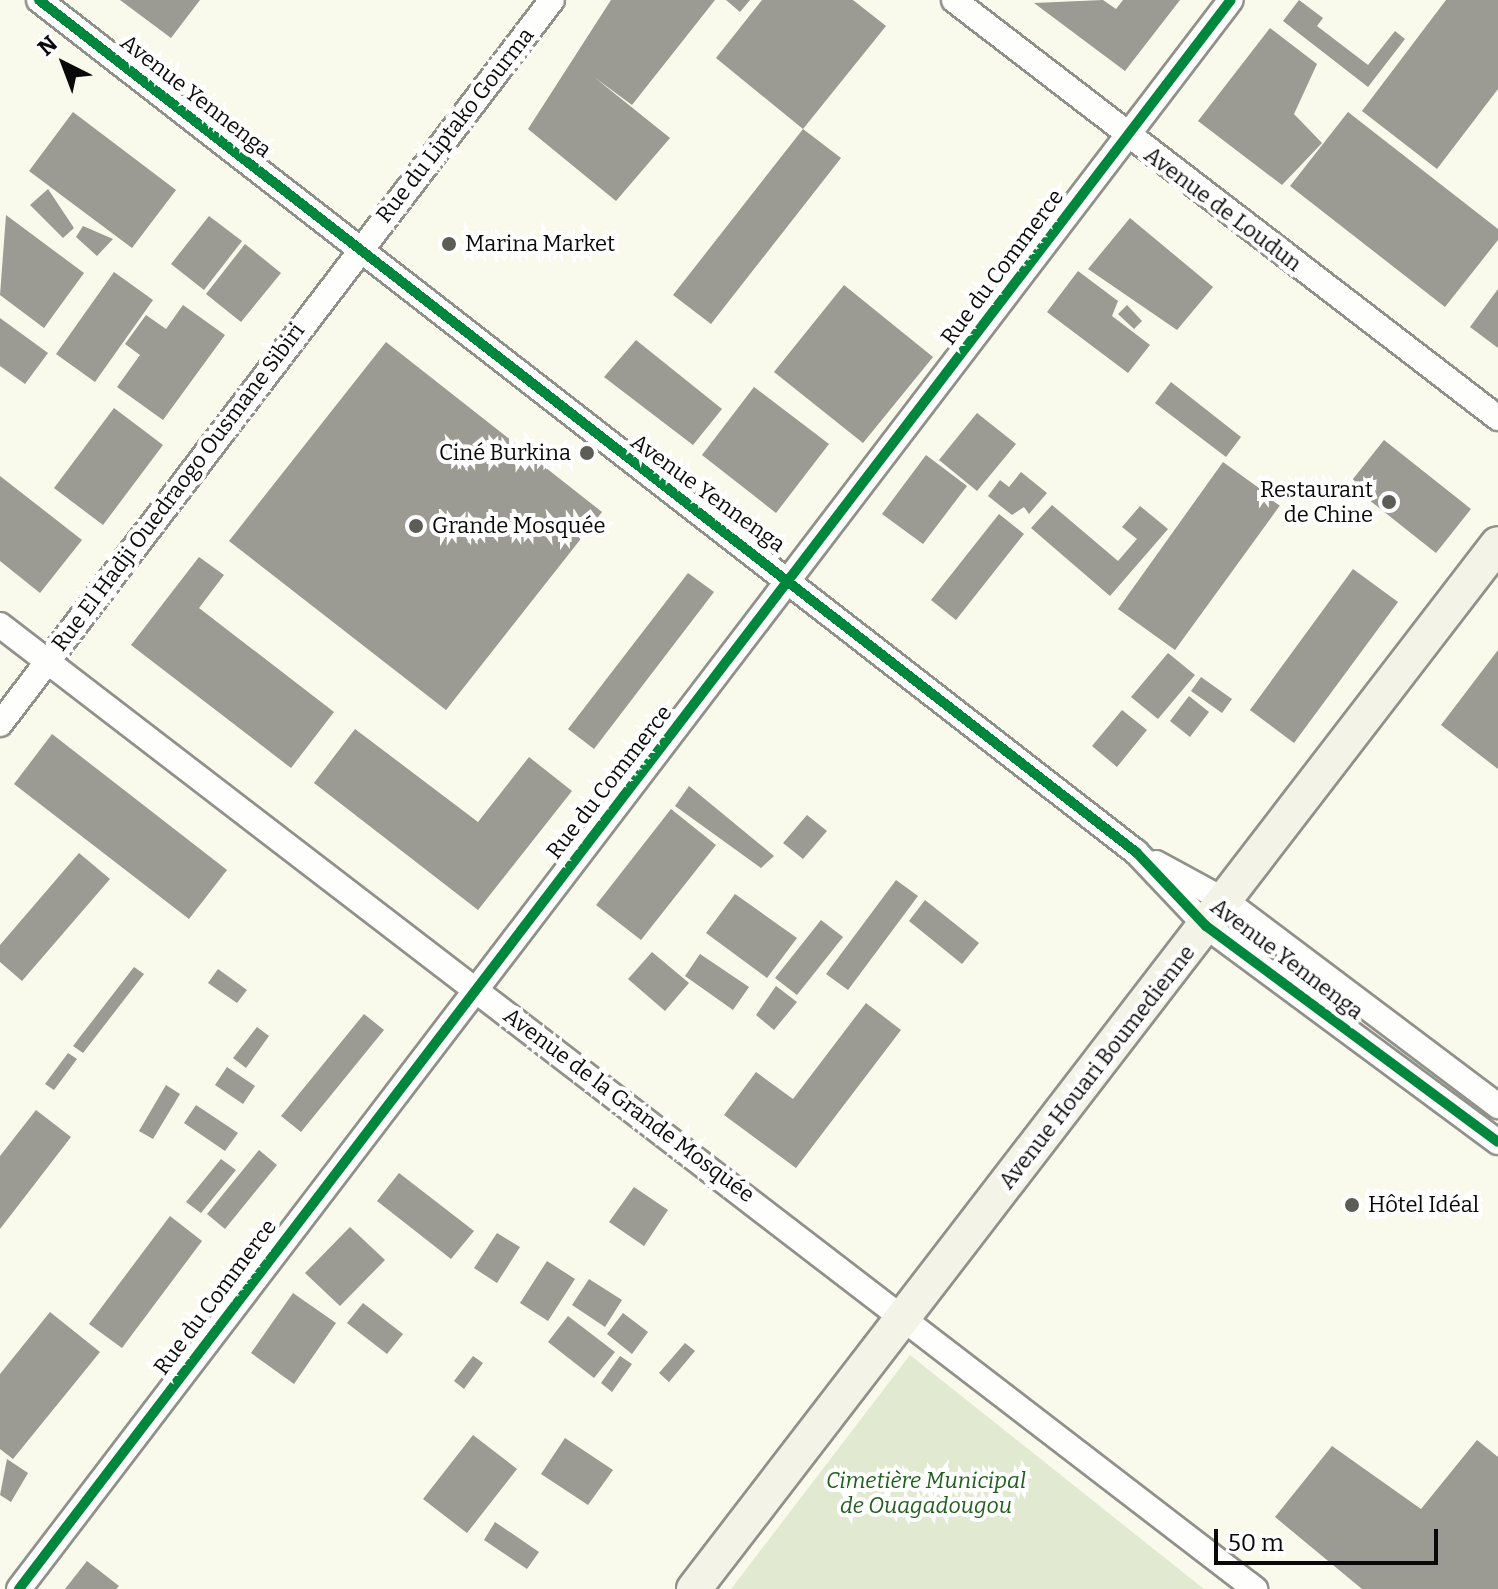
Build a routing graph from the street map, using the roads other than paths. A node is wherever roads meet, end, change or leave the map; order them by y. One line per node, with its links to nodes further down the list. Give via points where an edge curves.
1 (39, 0): 6 (street, Avenue Yennenga)
2 (552, 0): 6 (street, Rue du Liptako Gourma)
3 (954, 0): 5 (street, Avenue de Loudun)
4 (1231, 0): 5 (street, Rue du Commerce)
5 (1127, 137): 7 (street, Avenue de Loudun); 9 (street, Rue du Commerce)
6 (357, 249): 9 (street, Avenue Yennenga); 11 (street, Rue El Hadji Ouedraogo Ousmane Sibiri)
7 (1497, 416)
8 (1498, 544): 13 (main road, Avenue Houari Boumedienne)
9 (791, 579): 13 (street, Avenue Yennenga); 14 (street, Rue du Commerce)
10 (0, 625): 11 (street, Avenue de la Grande Mosquée)
11 (48, 660): 12 (street, Rue El Hadji Ouedraogo Ousmane Sibiri); 14 (street, Avenue de la Grande Mosquée)
12 (0, 724)
13 (1216, 913): 15 (street, Avenue Yennenga); 16 (street, Avenue Yennenga); 17 (main road, Avenue Houari Boumedienne)
14 (475, 987): 17 (street, Avenue de la Grande Mosquée); 18 (street, Rue du Commerce)
15 (1498, 1106)
16 (1498, 1142)
17 (905, 1316): 19 (main road, Avenue Houari Boumedienne); 20 (street, Avenue de la Grande Mosquée)
18 (19, 1589)
19 (694, 1589)
20 (1255, 1589)

